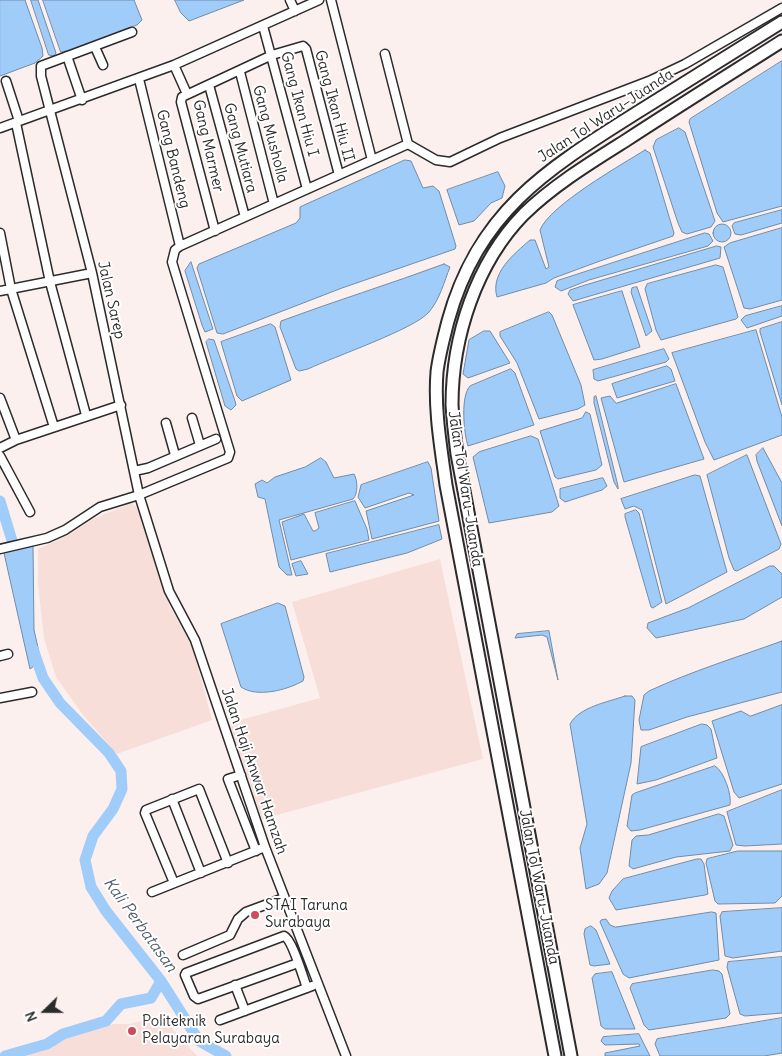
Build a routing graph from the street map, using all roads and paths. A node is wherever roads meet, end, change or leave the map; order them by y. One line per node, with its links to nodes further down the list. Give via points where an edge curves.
1 (318, 0): 5 (street)
2 (331, 0): 26 (street)
3 (291, 2): 5 (street)
4 (782, 8): 25 (street, via 685,64 508,135 450,162 436,160)
5 (295, 11): 7 (street)
6 (782, 22): 73 (highway, Jalan Tol Waru–Juanda, via 577,150 542,176 509,208 481,242 462,277 444,338 437,370 438,434)
7 (263, 26): 12 (street, Gang Ikan Hiu I); 15 (street)
8 (132, 32): 10 (street)
9 (782, 41): 74 (highway, Jalan Tol Waru–Juanda, via 562,181 524,214 494,251 464,318 454,369 452,405 457,454)
10 (95, 47): 13 (street); 14 (street)
11 (385, 54): 25 (street)
12 (272, 55): 16 (street, Gang Marmer); 27 (street, Gang Ikan Hiu II, via 303,46 306,49); 28 (street, Gang Ikan Hiu I)
13 (67, 56): 21 (street); 22 (street, Jalan Sarep, via 41,66)
14 (103, 65)
15 (174, 65): 17 (street); 20 (street)
16 (240, 72): 19 (street, Gang Marmer); 29 (street, Gang Musholla)
17 (139, 79): 21 (street); 33 (street, Gang Bandeng)
18 (6, 81): 23 (street)
19 (209, 85): 20 (street, Gang Marmer); 30 (street, Gang Mutiara)
20 (186, 93): 31 (street, Gang Marmer, via 180,102)
21 (81, 96): 22 (street)
22 (50, 108): 23 (street); 34 (street, Jalan Sarep)
23 (17, 119): 24 (street); 35 (street)
24 (0, 128)
25 (408, 144): 26 (street)
26 (372, 160): 27 (street)
27 (339, 175): 28 (street)
28 (307, 189): 29 (street)
29 (274, 204): 30 (street)
30 (245, 217): 31 (street)
31 (215, 230): 33 (street)
32 (0, 233): 36 (street)
33 (180, 246): 51 (street, via 172,262 230,452 224,461)
34 (92, 273): 35 (street); 39 (street, Jalan Sarep)
35 (50, 282): 36 (street); 40 (street)
36 (11, 289): 37 (street); 43 (street)
37 (0, 291)
38 (0, 398): 45 (street)
39 (121, 405): 40 (street); 50 (street, Jalan Sarep)
40 (86, 415): 43 (street)
41 (192, 418): 46 (street)
42 (166, 423): 48 (street)
43 (54, 427): 45 (street)
44 (216, 439): 46 (street)
45 (16, 440): 47 (street)
46 (200, 445): 48 (street)
47 (0, 448)
48 (175, 455): 50 (street)
49 (0, 456): 52 (street)
50 (136, 477): 51 (street, Jalan Sarep)
51 (139, 496): 53 (street, via 91,511 65,530 39,541); 56 (street, Jalan Haji Anwar Hamzah, via 169,591 195,640)
52 (30, 512)
53 (0, 549)
54 (32, 692): 55 (street)
55 (0, 698)
56 (241, 774): 58 (street, Jalan Haji Anwar Hamzah); 59 (street, via 228,779)
57 (172, 798): 60 (street, via 199,789); 61 (street); 62 (street, via 145,813)
58 (266, 847): 59 (street); 64 (street, Jalan Haji Anwar Hamzah)
59 (256, 851): 60 (street)
60 (228, 863): 61 (street)
61 (201, 873): 62 (street)
62 (174, 883): 63 (street)
63 (152, 892)
64 (284, 898): 65 (street, via 246,912 238,919 230,935); 67 (street, Jalan Haji Anwar Hamzah)
65 (183, 955)
66 (298, 963): 68 (street); 68 (street, via 288,938 284,936 185,974 196,998); 69 (street)
67 (318, 983): 69 (street); 72 (street, Jalan Haji Anwar Hamzah)
68 (235, 985): 70 (street)
69 (307, 988): 70 (street)
70 (245, 1011): 71 (street)
71 (220, 1020)
72 (346, 1056)
73 (555, 1056)
74 (571, 1056)

